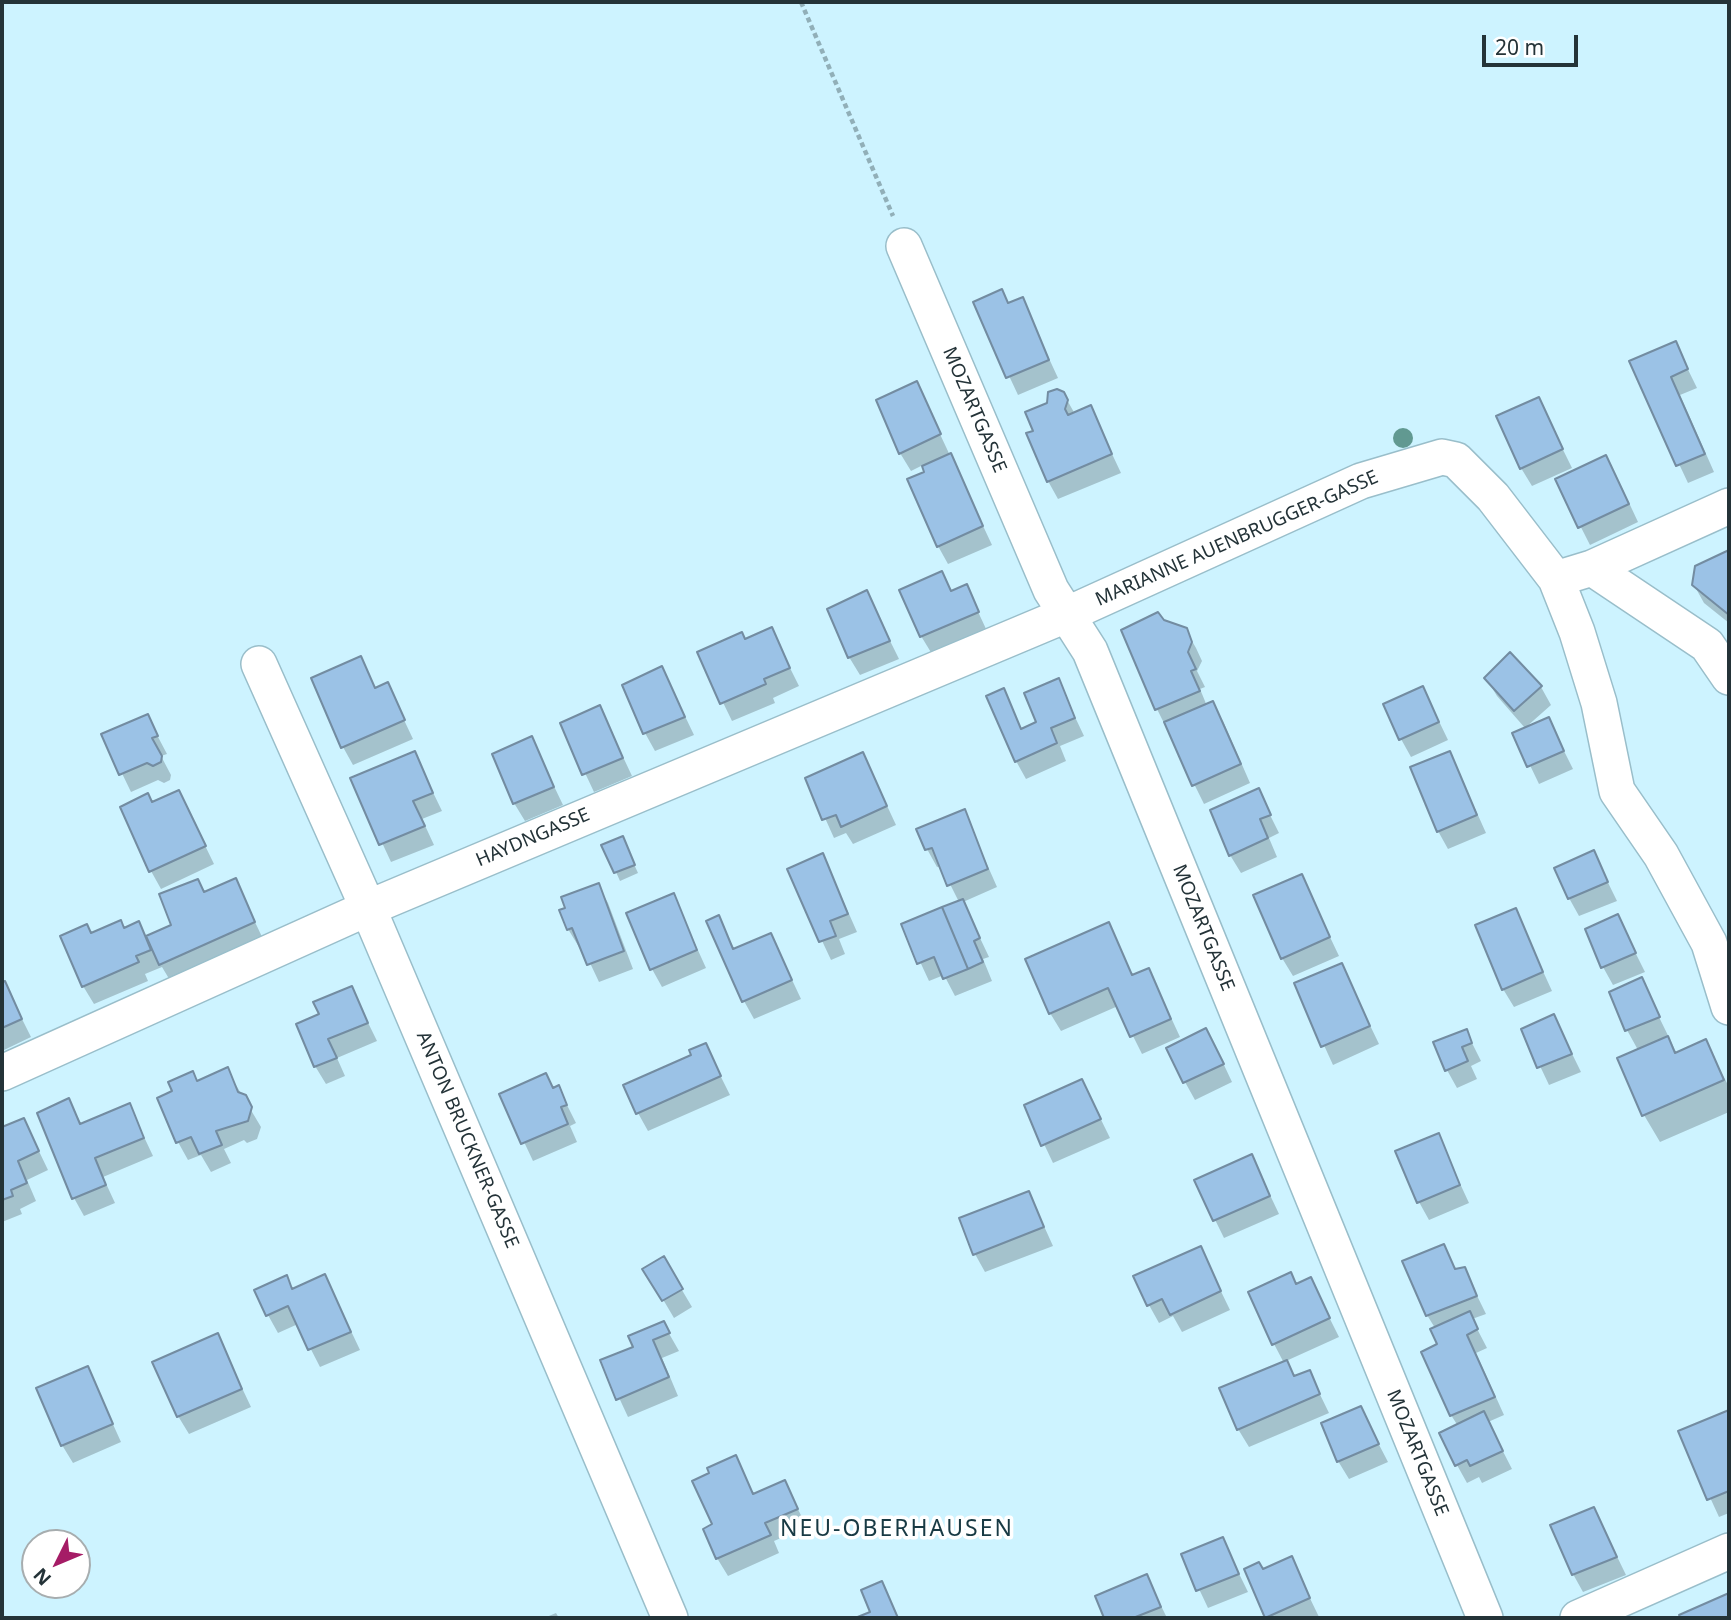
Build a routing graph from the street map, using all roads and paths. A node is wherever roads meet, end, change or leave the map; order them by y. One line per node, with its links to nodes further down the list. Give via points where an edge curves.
1 (801, 2): 2 (path)
2 (904, 246): 6 (street, MOZARTGASSE, via 1051,590)
3 (1729, 506): 4 (street)
4 (1592, 568): 5 (street); 8 (street, via 1707,645)
5 (1556, 579): 6 (street, MARIANNE AUENBRUGGER-GASSE, via 1493,497 1456,460 1442,457 1361,481); 10 (street, MARIANNE AUENBRUGGER-GASSE, via 1599,703 1617,791 1661,855 1709,943)
6 (1068, 614): 9 (street, HAYDNGASSE); 14 (street, MOZARTGASSE, via 1090,652)
7 (259, 664): 9 (street, ANTON BRUCKNER-GASSE)
8 (1729, 677)
9 (368, 908): 11 (street, HAYDNGASSE); 13 (street, ANTON BRUCKNER-GASSE)
10 (1729, 1007)
11 (2, 1073)
12 (1729, 1550): 15 (street)
13 (670, 1618)
14 (1485, 1618)
15 (1578, 1618)

